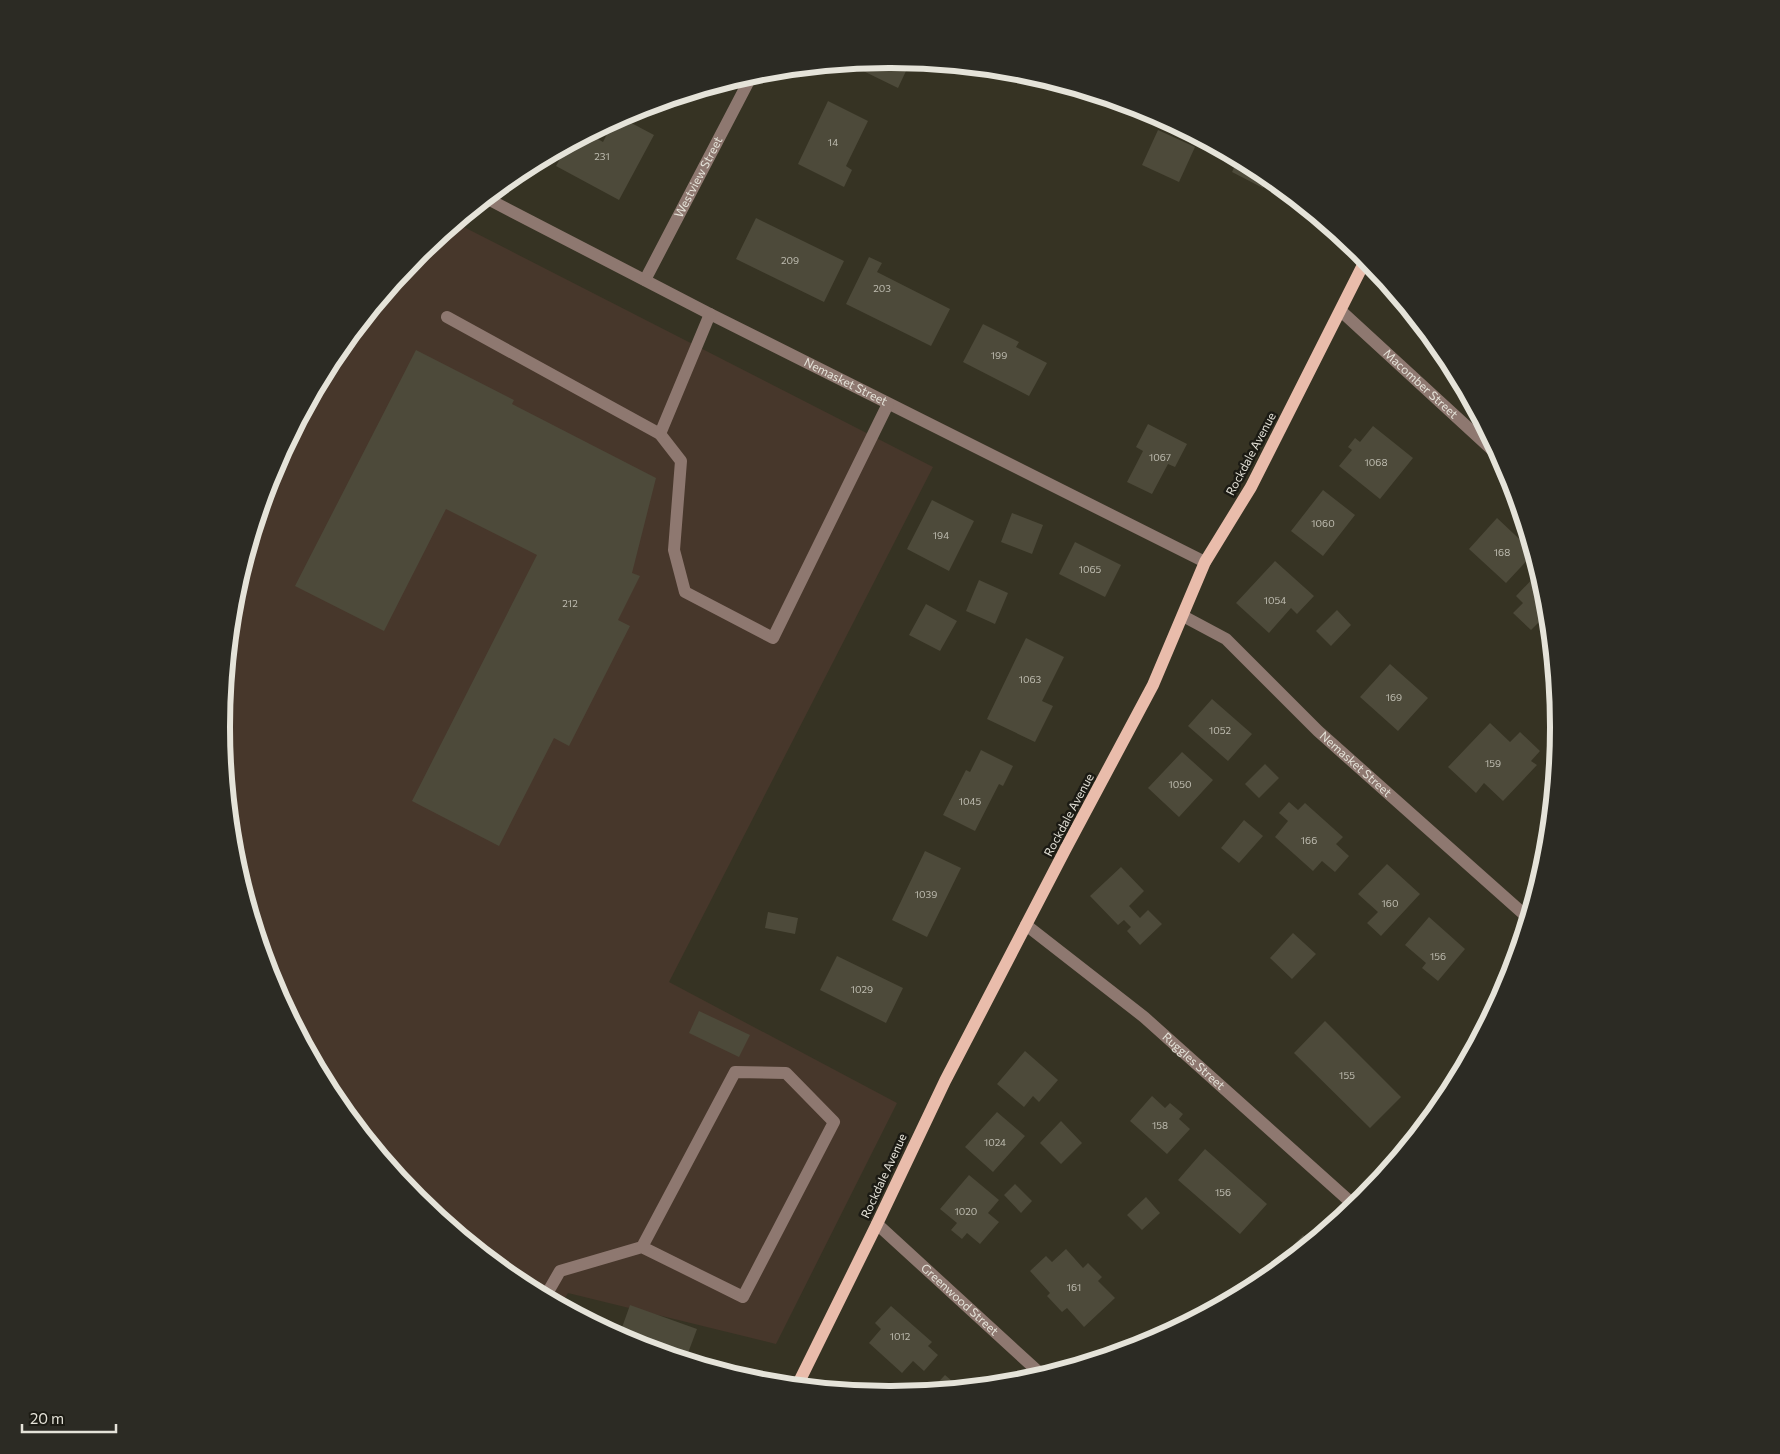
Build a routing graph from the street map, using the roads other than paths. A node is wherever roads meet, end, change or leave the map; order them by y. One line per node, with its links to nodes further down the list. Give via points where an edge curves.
1 (749, 83): 4 (street, Westview Street)
2 (493, 201): 4 (street, Nemasket Street)
3 (1362, 267): 5 (main road, Rockdale Avenue)
4 (645, 280): 6 (street, Nemasket Street)
5 (1341, 311): 10 (street, Macomber Street); 11 (main road, Rockdale Avenue, via 1251,487)
6 (710, 314): 8 (street, Nemasket Street); 9 (street)
7 (447, 317): 9 (street)
8 (888, 404): 9 (street, via 774,638 685,592 674,550 681,461); 11 (street, Nemasket Street)
9 (660, 434)
10 (1484, 443)
11 (1205, 562): 12 (main road, Rockdale Avenue)
12 (1182, 616): 13 (street, Nemasket Street, via 1226,639 1318,731); 14 (main road, Rockdale Avenue, via 1153,685)
13 (1523, 913)
14 (1026, 925): 15 (street, Ruggles Street, via 1144,1016); 16 (main road, Rockdale Avenue, via 945,1081)
15 (1349, 1200)
16 (877, 1224): 19 (street, Greenwood Street); 20 (main road, Rockdale Avenue)
17 (642, 1247): 17 (street, via 735,1072 786,1073 834,1122 743,1297); 18 (street, via 560,1272)
18 (549, 1291)
19 (1036, 1370)
20 (800, 1380)

